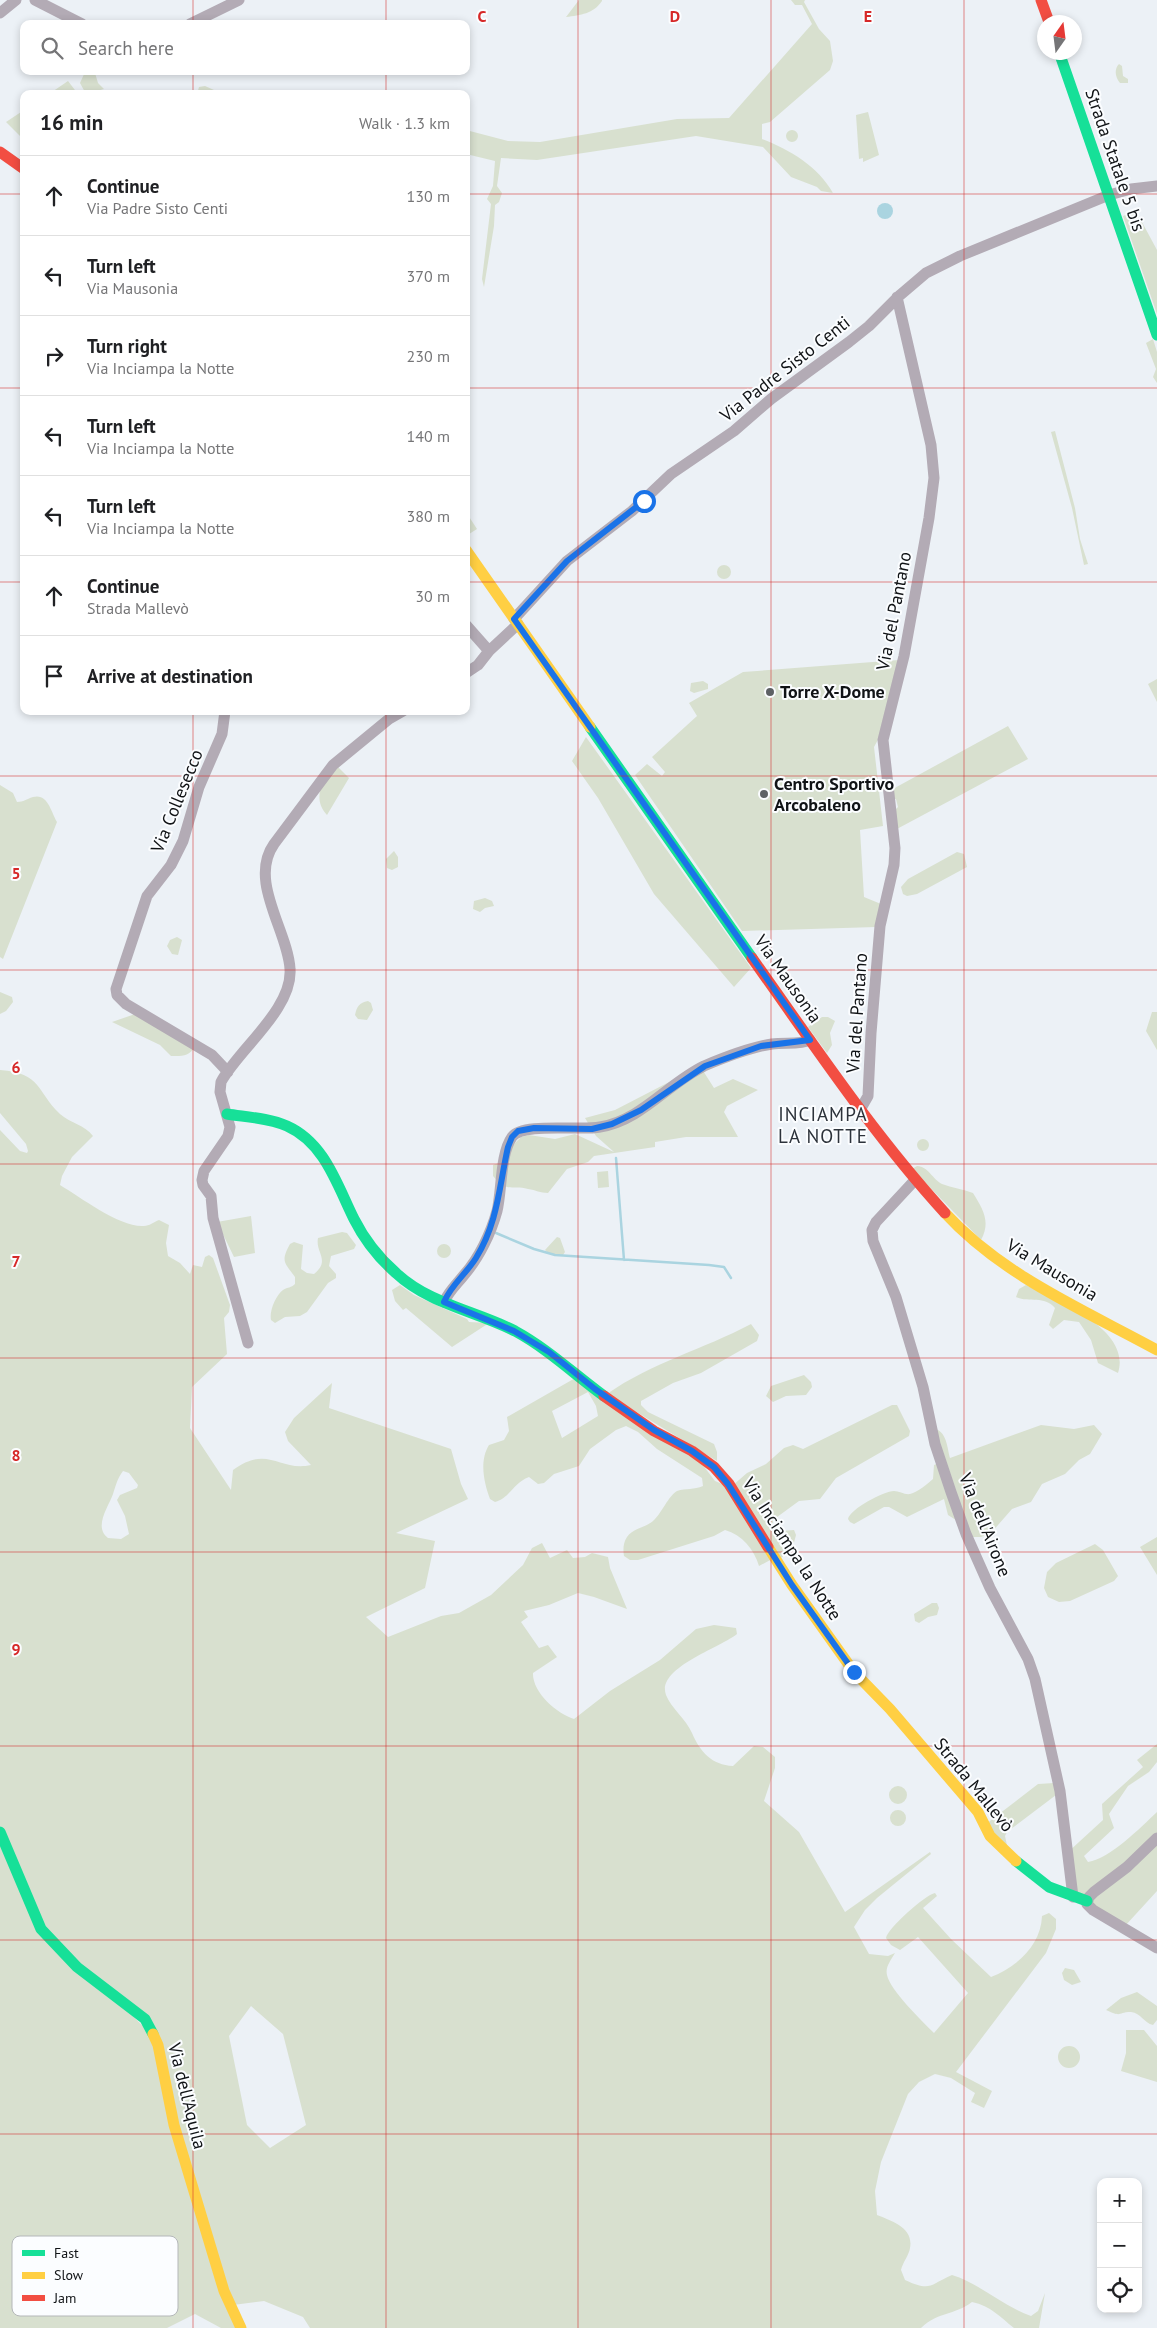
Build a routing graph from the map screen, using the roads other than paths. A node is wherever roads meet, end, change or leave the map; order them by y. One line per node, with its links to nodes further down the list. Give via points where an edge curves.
1 (16, 0): 5 (street)
2 (35, 0): 7 (street)
3 (239, 0): 8 (street)
4 (1042, 0): 6 (main road)
5 (0, 13)
6 (1047, 15)
7 (74, 20)
8 (198, 20)
9 (1062, 60): 13 (main road, Strada Statale 5 bis)
10 (0, 152): 11 (main road)
11 (20, 166)
12 (1157, 186): 13 (street, Via Padre Sisto Centi, via 1131,188)
13 (1109, 195): 14 (street, Via Padre Sisto Centi, via 938,266); 15 (main road, Strada Statale 5 bis)
14 (897, 297): 17 (street, Via Padre Sisto Centi, via 856,336 771,399 738,428 680,466 632,511 577,552); 25 (street, Via del Pantano, via 931,445 934,478 904,656 883,740 894,865 880,926 868,1096)
15 (1157, 335)
16 (470, 556): 17 (main road, Via Mausonia)
17 (516, 622): 19 (street, Via Padre Sisto Centi); 23 (main road, Via Mausonia)
18 (470, 630): 19 (street)
19 (489, 651): 20 (street, Via Padre Sisto Centi)
20 (470, 670)
21 (224, 715): 24 (street, Via Collesecco, via 222,734 200,787 183,842 171,865 147,896 116,989 126,1004 212,1055)
22 (396, 715): 24 (street, via 333,765 269,853 266,872 269,898 290,961 289,982 262,1032)
23 (810, 1040): 25 (main road, Via Mausonia); 28 (street, via 761,1046 705,1066 641,1110 612,1124 592,1129 534,1128 518,1131 508,1147 497,1211 490,1230 476,1258)
24 (228, 1072): 26 (street, via 220,1089)
25 (860, 1110): 27 (main road, Via Mausonia)
26 (227, 1114): 28 (main road, Via Inciampa la Notte, via 286,1126 306,1139 326,1160 369,1243 396,1274); 29 (street, via 228,1136 204,1171 202,1180 211,1196 213,1218)
27 (915, 1180): 30 (main road, Via Mausonia, via 948,1216 1003,1264); 34 (street, Via dell'Airone, via 876,1222 872,1230 873,1241 896,1297 923,1387 935,1444 966,1534 1035,1679 1060,1792)
28 (444, 1302): 31 (main road, Via Inciampa la Notte, via 514,1331 549,1352 595,1389 714,1467)
29 (248, 1343)
30 (1157, 1350)
31 (832, 1642): 34 (main road, Strada Mallevò, via 854,1672 978,1812 990,1836 1049,1887)
32 (0, 1832): 37 (main road, Via dell'Aquila, via 41,1929 77,1967 145,2019 158,2045 174,2125 224,2291)
33 (1157, 1838): 35 (street)
34 (1072, 1897): 35 (main road, Strada Mallevò)
35 (1087, 1901): 36 (street, via 1093,1910)
36 (1157, 1948)
37 (241, 2328)

